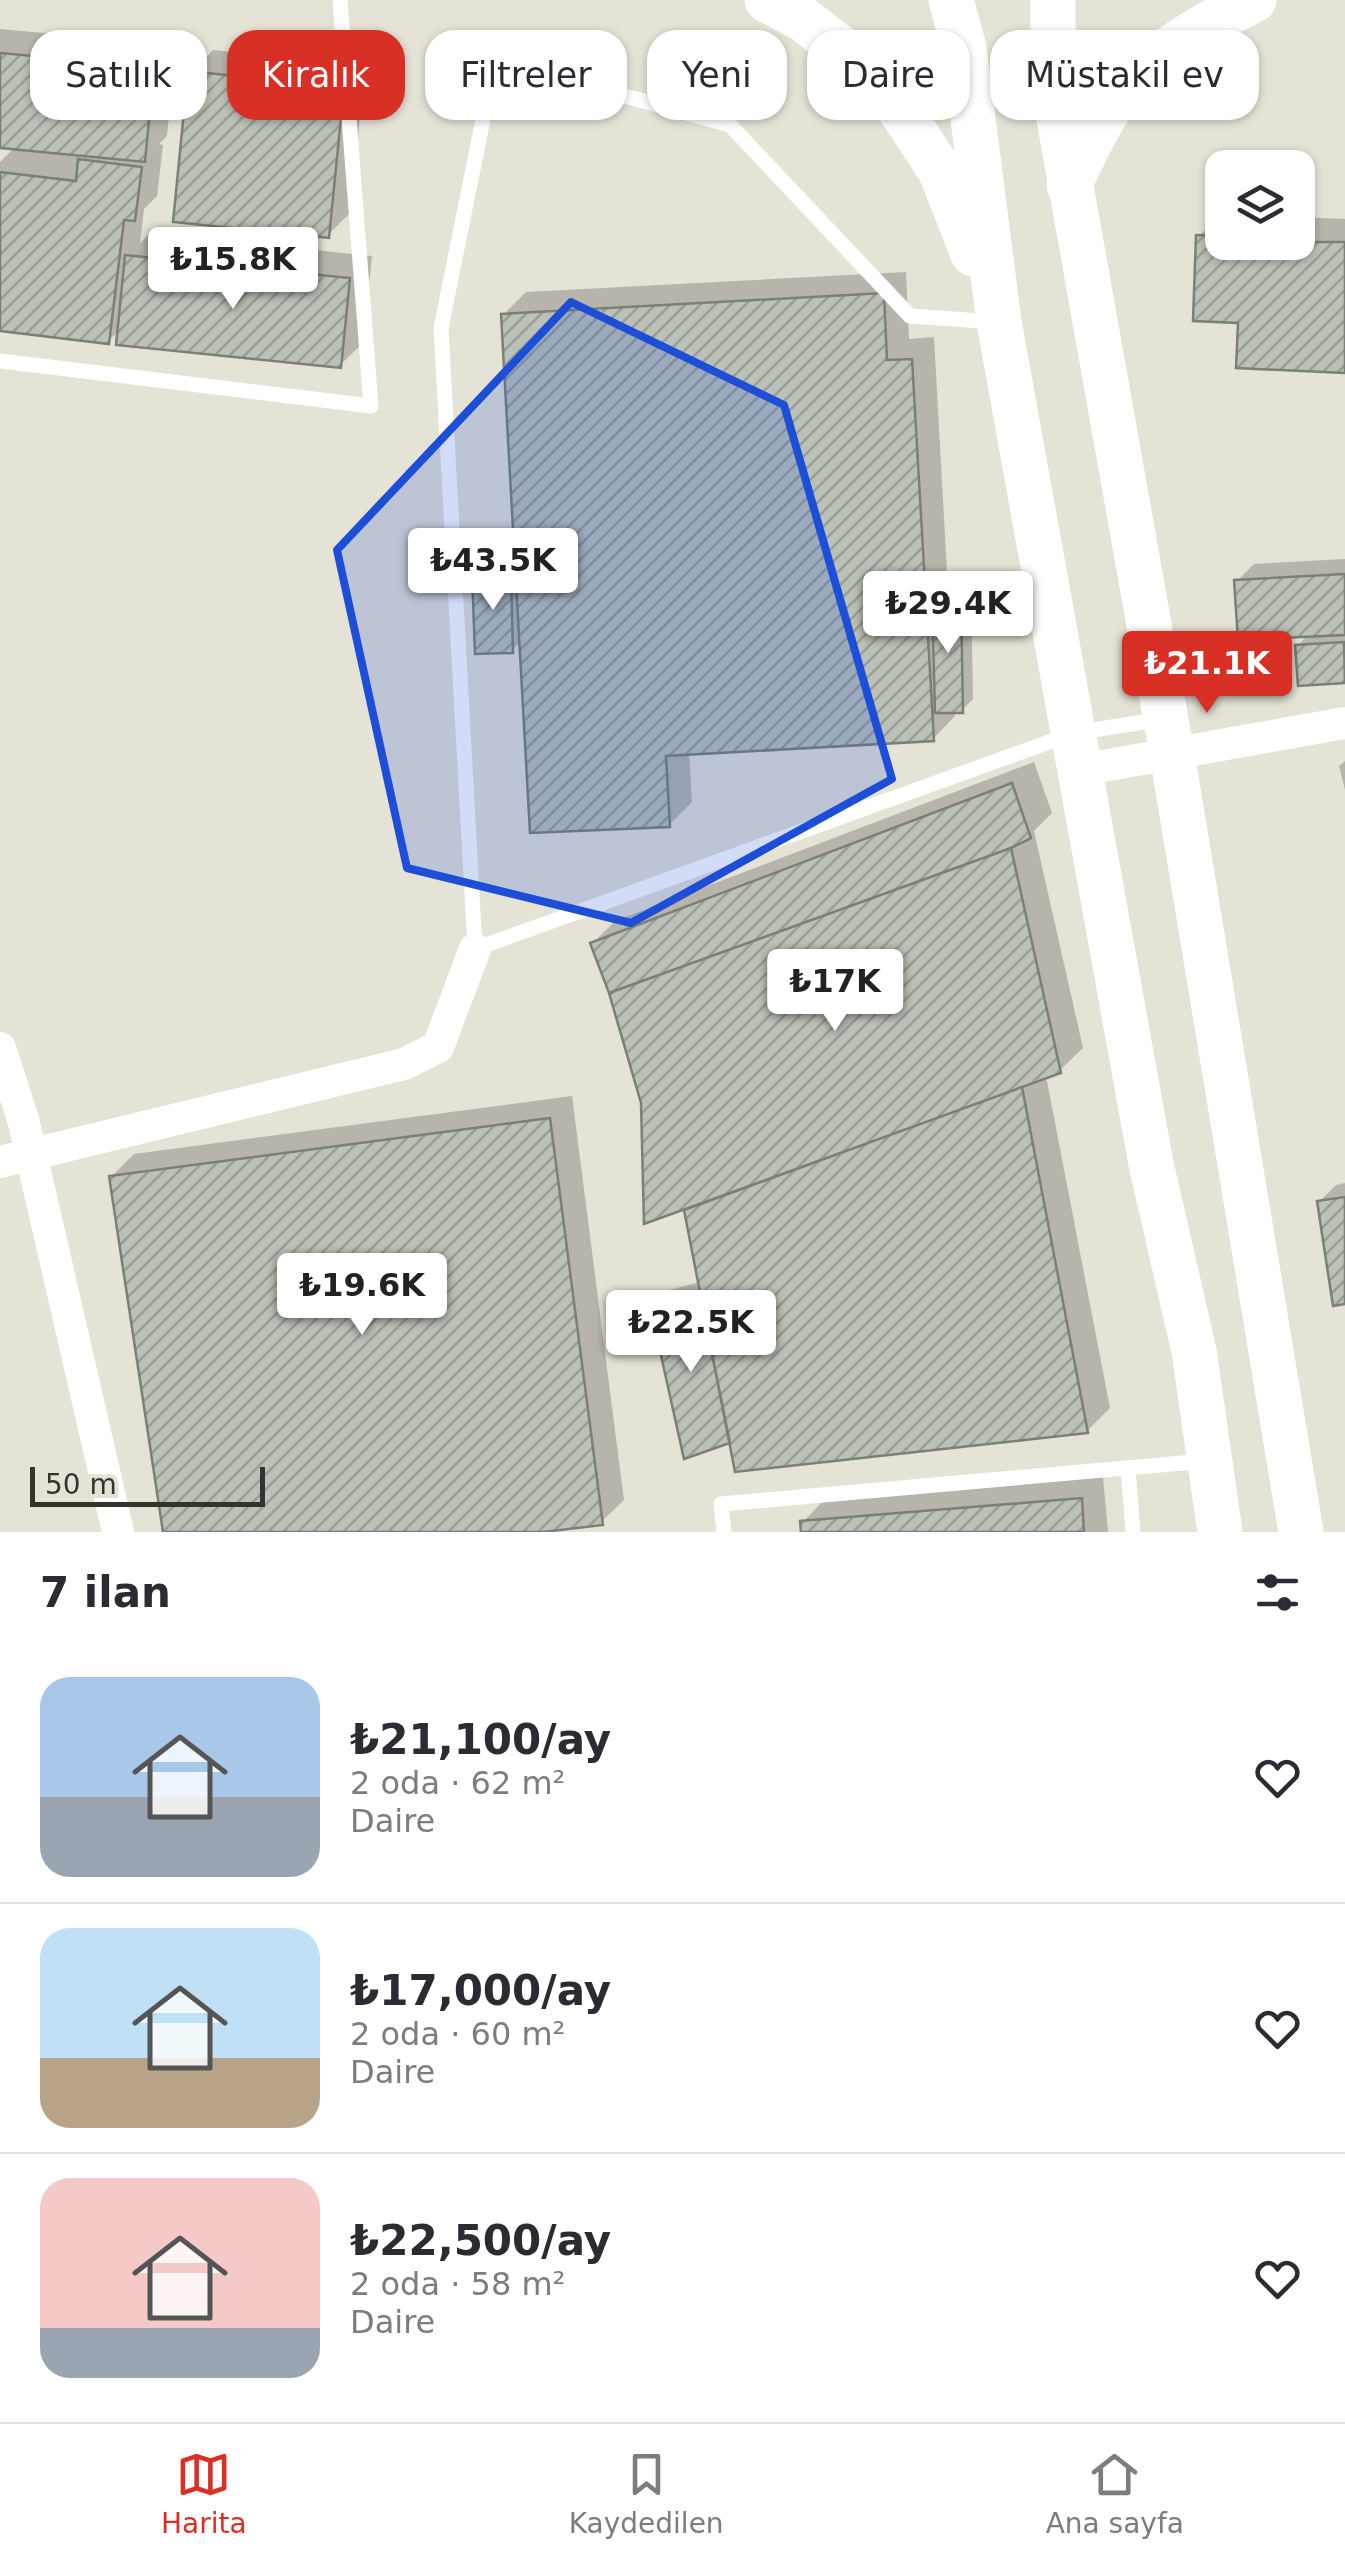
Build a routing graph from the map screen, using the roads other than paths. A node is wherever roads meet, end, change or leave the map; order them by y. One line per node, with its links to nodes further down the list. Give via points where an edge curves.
1 (340, 0): 8 (lane, via 371,406)
2 (767, 0): 7 (main road, via 804,18 880,79 941,172)
3 (950, 0): 7 (main road, via 964,48)
4 (1053, 0): 6 (main road, via 1053,85)
5 (1254, 0): 6 (main road, via 1198,28 1152,62 1109,108)
6 (1070, 184): 10 (main road)
7 (999, 322): 11 (main road); 12 (lane, via 910,316 730,126 496,60 441,328)
8 (0, 361)
9 (1345, 723): 10 (street)
10 (1169, 736): 11 (street); 21 (main road)
11 (1077, 751): 12 (lane); 15 (main road, via 1150,1164 1194,1351)
12 (475, 949): 14 (street, via 438,1047 404,1064)
13 (0, 1048): 14 (street)
14 (16, 1158): 17 (street)
15 (1209, 1461): 16 (lane); 20 (main road)
16 (1128, 1468): 18 (lane, via 721,1504); 19 (lane)
17 (118, 1532)
18 (724, 1532)
19 (1134, 1532)
20 (1220, 1532)
21 (1301, 1532)

